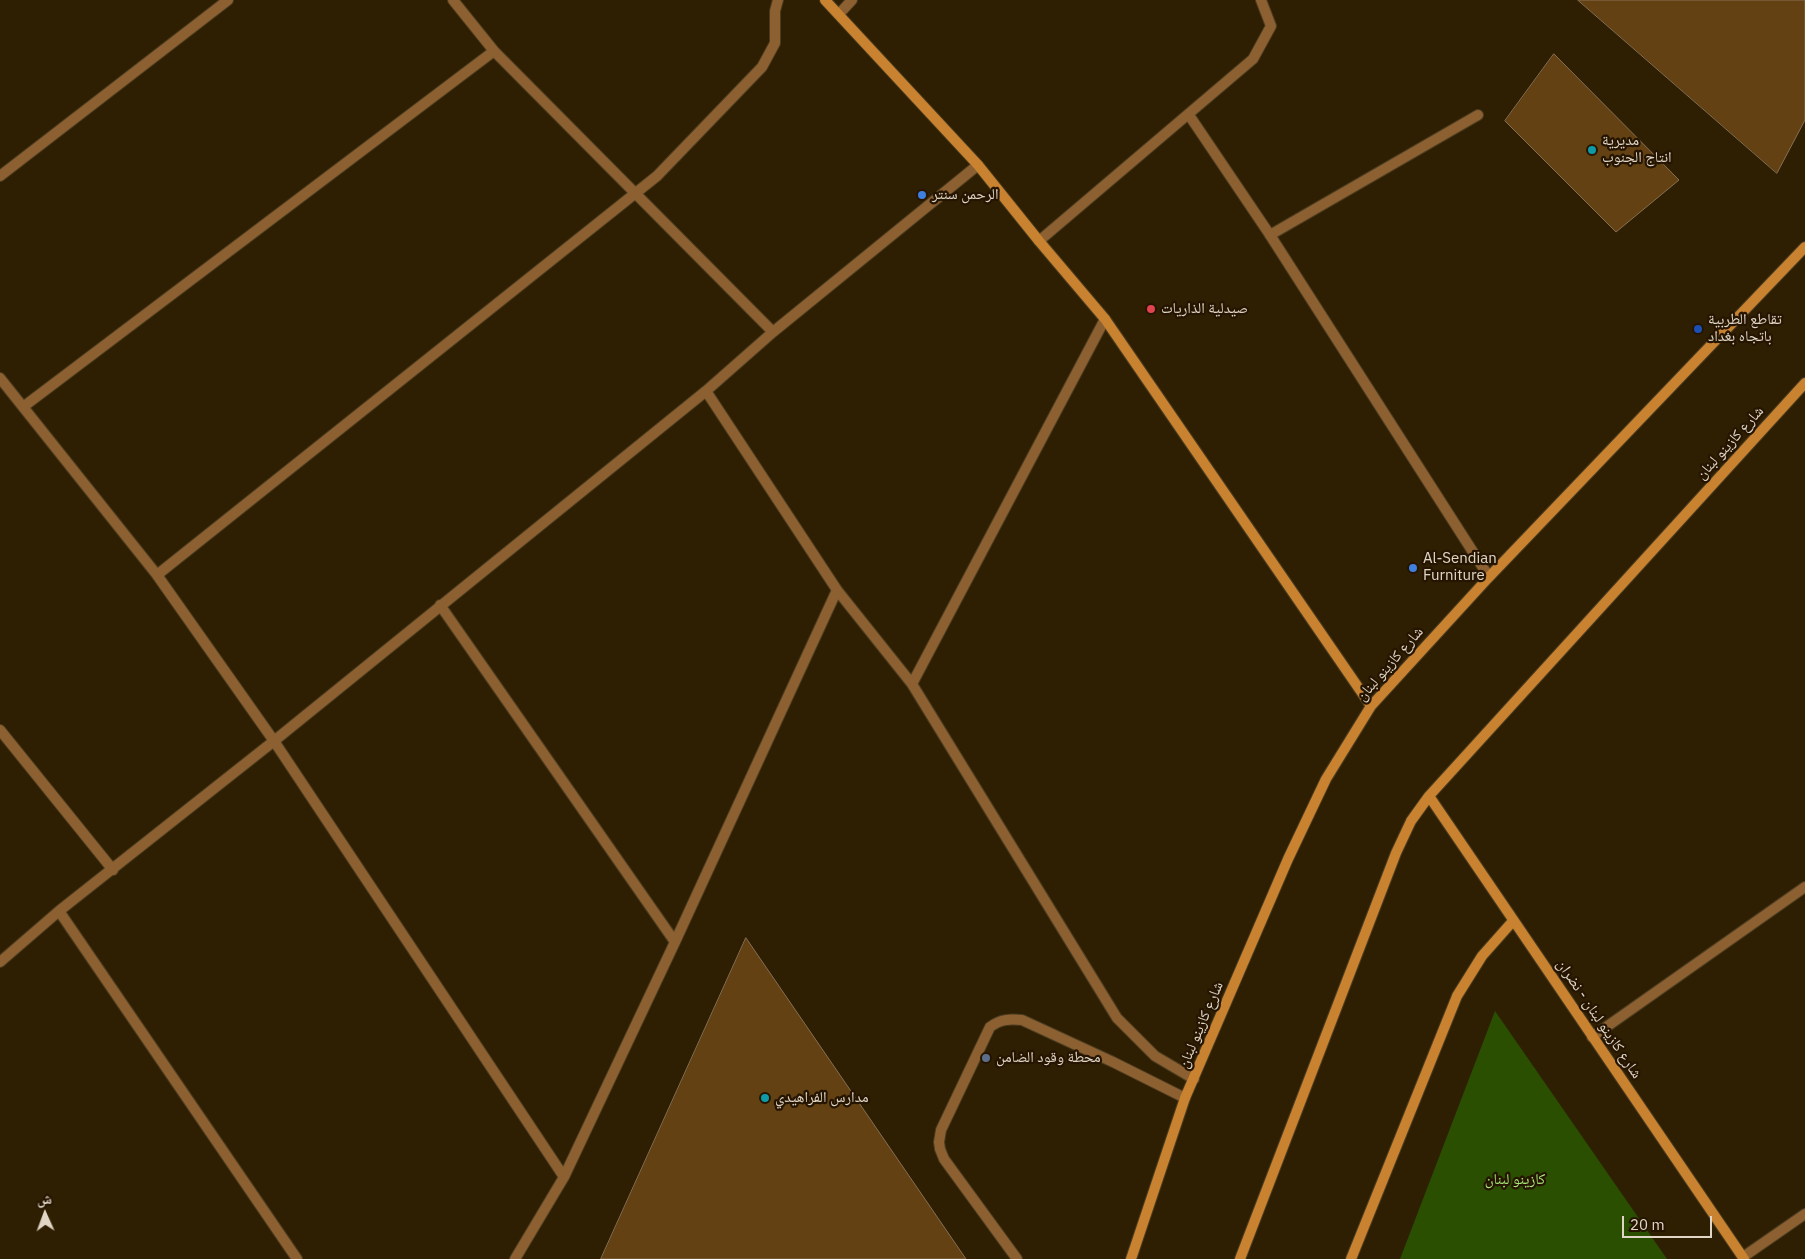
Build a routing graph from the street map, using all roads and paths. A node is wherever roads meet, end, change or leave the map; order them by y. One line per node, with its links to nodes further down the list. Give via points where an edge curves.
1 (228, 0): 12 (street)
2 (453, 0): 8 (street)
3 (778, 0): 13 (street, via 775,43 762,67 657,176)
4 (825, 0): 7 (main road)
5 (852, 0): 7 (street)
6 (1261, 0): 10 (street, via 1271,26 1253,59)
7 (839, 14): 11 (main road)
8 (494, 51): 13 (street); 22 (street)
9 (1478, 114): 14 (street)
10 (1189, 115): 14 (street); 15 (street)
11 (978, 165): 15 (main road); 18 (street)
12 (0, 176)
13 (634, 193): 18 (street); 23 (street)
14 (1270, 235): 24 (street)
15 (1039, 241): 17 (main road)
16 (1805, 247): 24 (main road, شارع كازينو لبنان)
17 (1105, 319): 27 (street); 28 (main road)
18 (773, 332): 21 (street)
19 (0, 378): 22 (street)
20 (1805, 383): 31 (main road, شارع كازينو لبنان)
21 (706, 391): 25 (street); 26 (street)
22 (23, 408): 23 (street)
23 (157, 575): 30 (street)
24 (1489, 577): 28 (main road, شارع كازينو لبنان)
25 (837, 590): 27 (street); 36 (street)
26 (440, 606): 30 (street); 36 (street)
27 (912, 684): 39 (street, via 1117,1018 1155,1056)
28 (1371, 706): 39 (main road, شارع كازينو لبنان, via 1326,779)
29 (0, 730): 32 (street)
30 (274, 741): 32 (street); 41 (street)
31 (1429, 796): 35 (main road, شارع كازينو لبنان - نضران); 48 (main road, شارع كازينو لبنان, via 1411,821 1396,853)
32 (113, 870): 34 (street)
33 (1805, 887): 38 (street)
34 (59, 911): 37 (street); 44 (street)
35 (1513, 921): 38 (main road, شارع كازينو لبنان - نضران); 49 (main road, via 1482,956 1457,996)
36 (676, 942): 41 (street)
37 (0, 962)
38 (1592, 1037): 43 (main road, شارع كازينو لبنان - نضران)
39 (1194, 1079): 40 (main road, شارع كازينو لبنان)
40 (1185, 1098): 46 (street, via 1022,1020 1007,1019 990,1027 941,1130 940,1149); 47 (main road, شارع كازينو لبنان)
41 (564, 1177): 45 (street)
42 (1805, 1214): 43 (street)
43 (1744, 1258)
44 (297, 1259)
45 (515, 1259)
46 (1017, 1259)
47 (1131, 1259)
48 (1240, 1259)
49 (1351, 1259)

